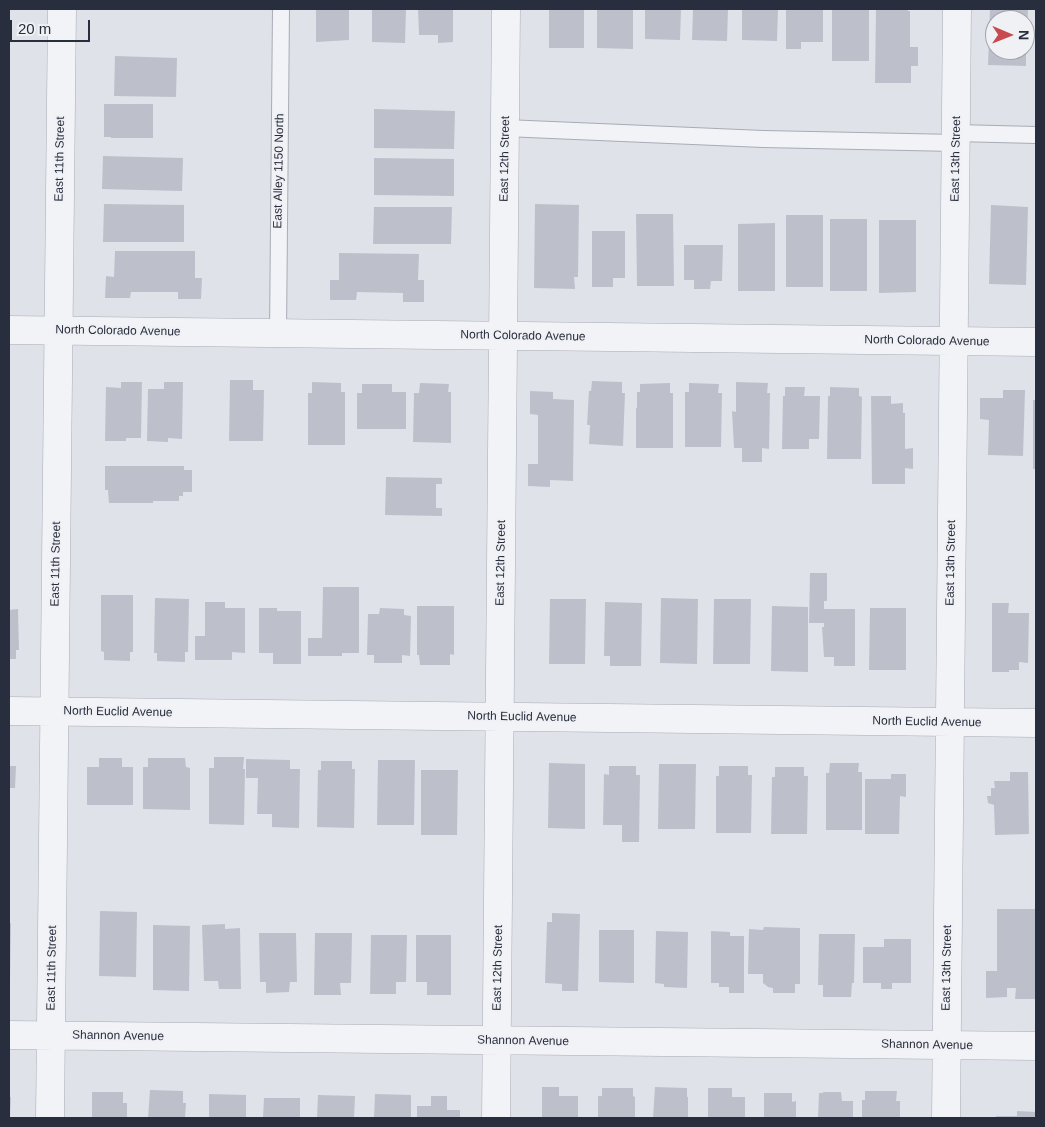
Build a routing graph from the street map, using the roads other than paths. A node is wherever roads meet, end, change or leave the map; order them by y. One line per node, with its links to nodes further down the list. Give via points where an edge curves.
1 (62, 9): 9 (street, East 11th Street)
2 (281, 9): 10 (lane, East Alley 1150 North)
3 (506, 9): 5 (street, East 12th Street)
4 (957, 9): 7 (street, East 13th Street)
5 (505, 128): 7 (lane, via 763,139); 11 (street, East 12th Street)
6 (1036, 135): 7 (lane)
7 (956, 138): 12 (street, East 13th Street)
8 (9, 330): 9 (street, North Colorado Avenue)
9 (58, 330): 10 (street, North Colorado Avenue); 15 (street, East 11th Street)
10 (278, 333): 11 (street, North Colorado Avenue)
11 (503, 336): 12 (street, North Colorado Avenue); 16 (street, East 12th Street)
12 (954, 341): 13 (street, North Colorado Avenue); 17 (street, East 13th Street)
13 (1036, 342)
14 (9, 711): 15 (street, North Euclid Avenue)
15 (54, 711): 16 (street, North Euclid Avenue); 20 (street, East 11th Street)
16 (500, 717): 17 (street, North Euclid Avenue); 21 (street, East 12th Street)
17 (950, 722): 18 (street, North Euclid Avenue); 22 (street, East 13th Street)
18 (1036, 723)
19 (9, 1035): 20 (street, Shannon Avenue)
20 (51, 1036): 21 (street, Shannon Avenue); 24 (street, East 11th Street)
21 (497, 1040): 22 (street, Shannon Avenue); 25 (street, East 12th Street)
22 (946, 1045): 23 (street, Shannon Avenue); 26 (street, East 13th Street)
23 (1036, 1046)
24 (50, 1118)
25 (496, 1118)
26 (946, 1118)

